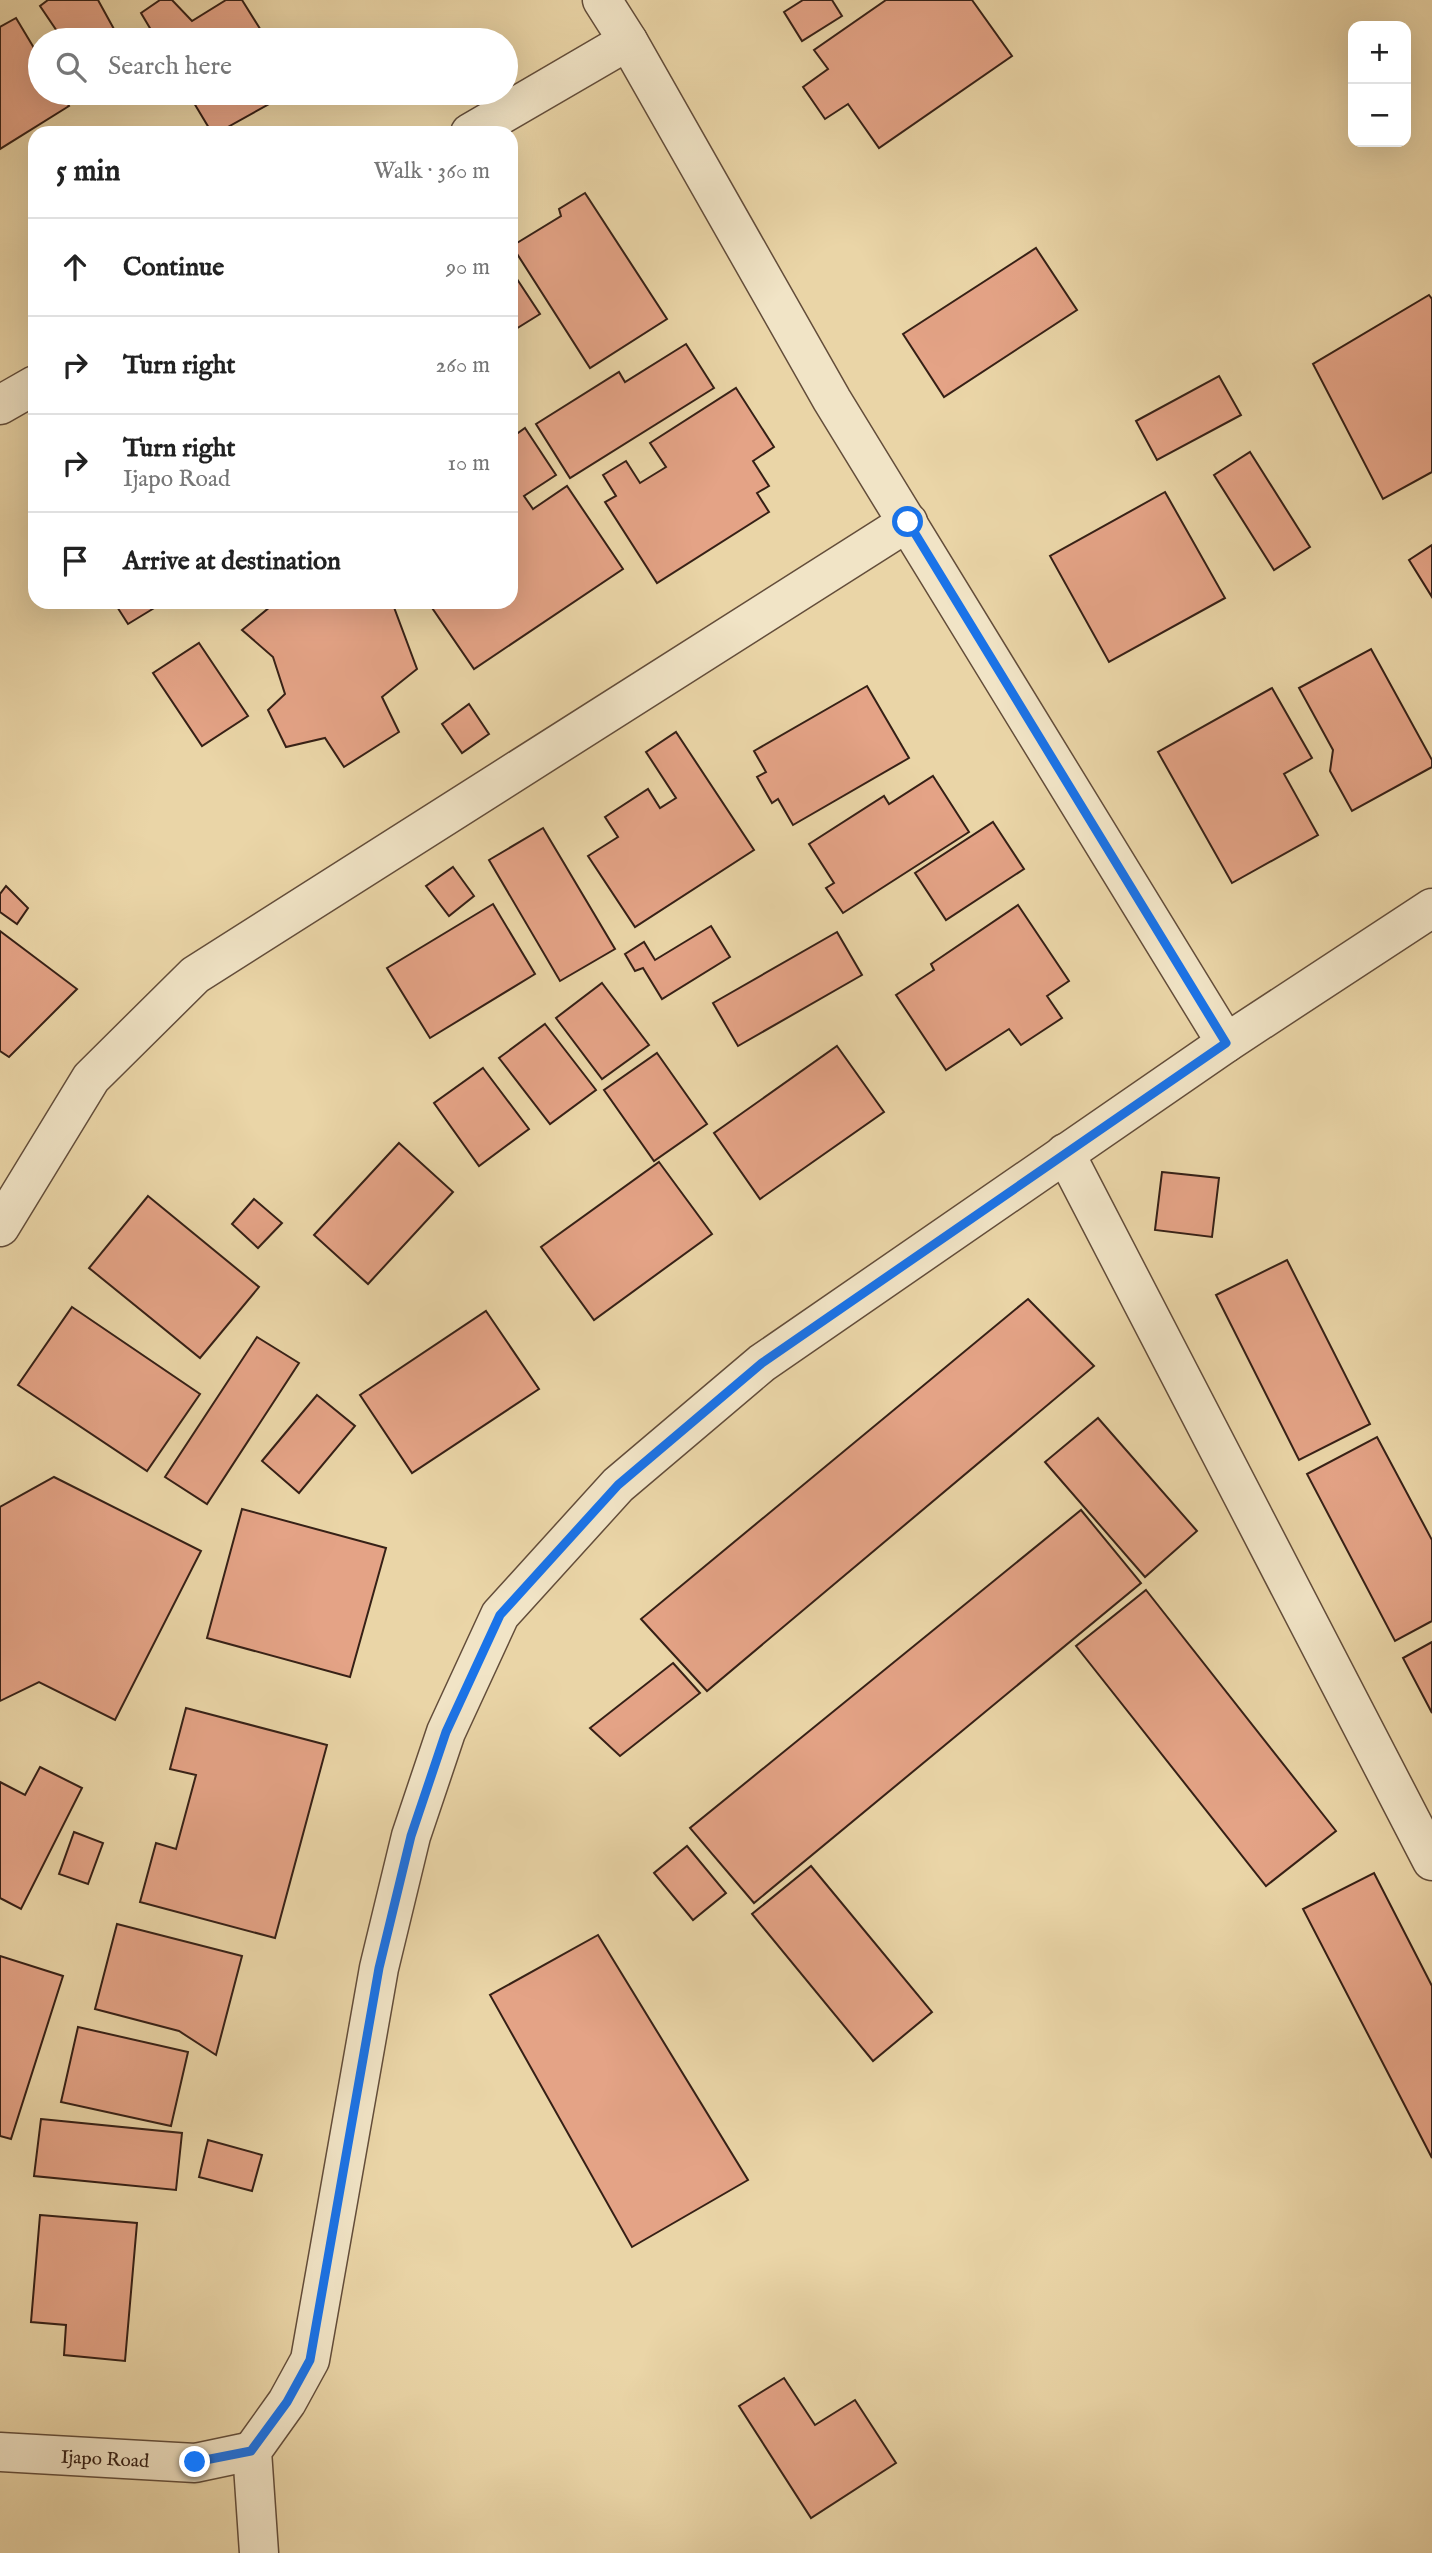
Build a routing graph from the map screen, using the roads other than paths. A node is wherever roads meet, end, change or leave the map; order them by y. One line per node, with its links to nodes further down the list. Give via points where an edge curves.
1 (602, 0): 2 (street)
2 (628, 41): 3 (street); 6 (street, via 832,400)
3 (482, 126)
4 (28, 389): 5 (street)
5 (0, 405)
6 (908, 522): 8 (street); 10 (street, via 195,975 91,1078)
7 (1432, 908): 8 (street)
8 (1226, 1043): 9 (street)
9 (1065, 1153): 11 (street); 12 (street, via 762,1363 618,1485 500,1615 446,1732 411,1836 379,1968 310,2360 287,2402)
10 (0, 1227)
11 (1432, 1861)
12 (251, 2451): 13 (street, Ijapo Road, via 195,2462); 14 (street)
13 (0, 2452)
14 (259, 2553)

